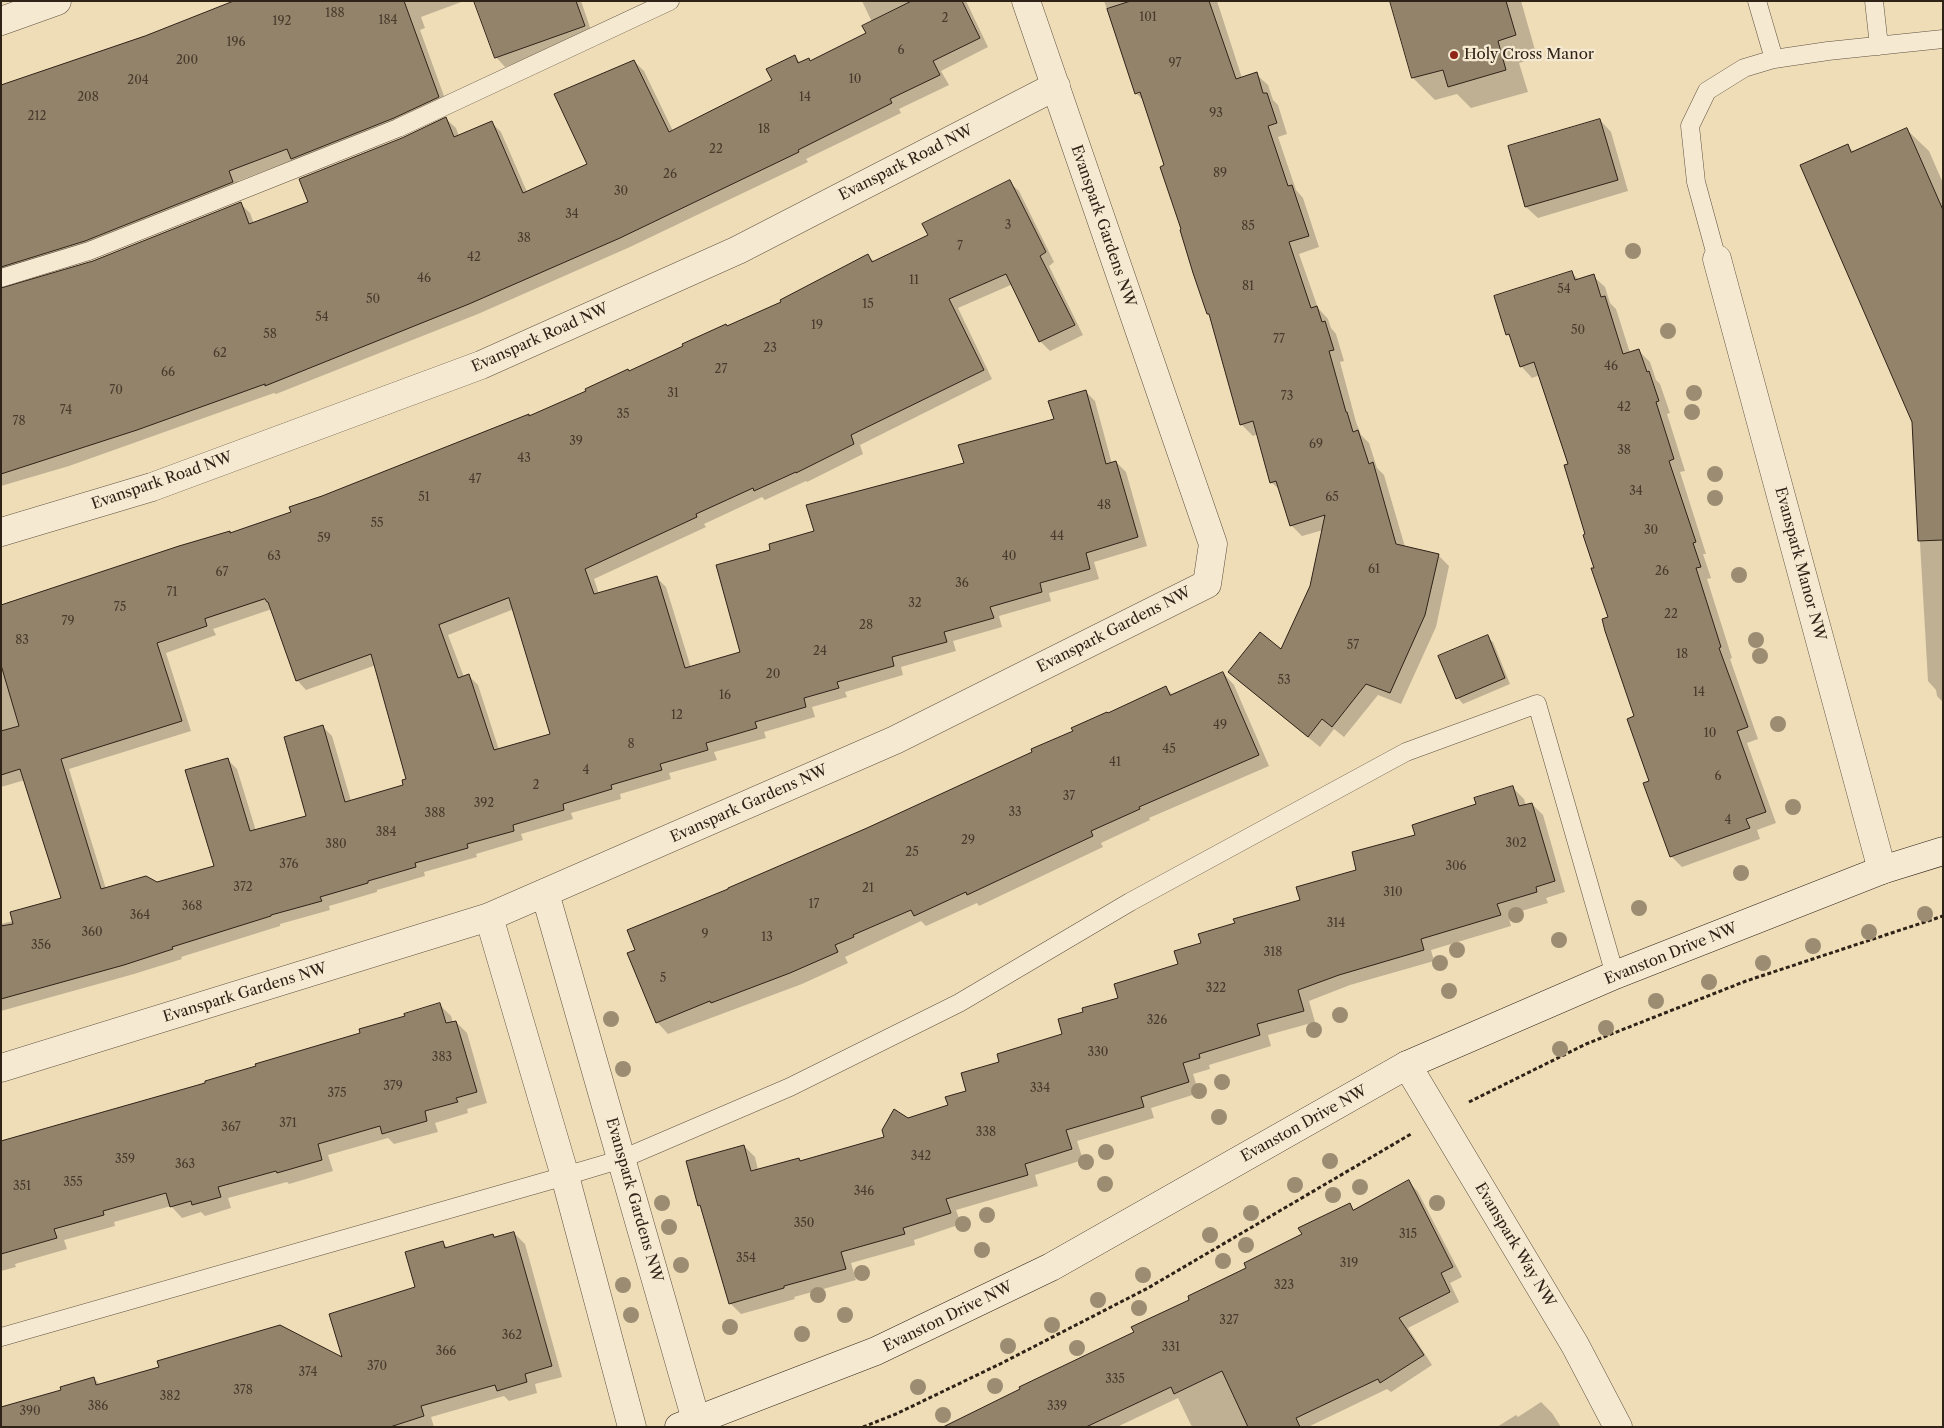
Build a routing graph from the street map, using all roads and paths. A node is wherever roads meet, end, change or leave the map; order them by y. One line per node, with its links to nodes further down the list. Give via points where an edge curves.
1 (57, 1): 6 (street)
2 (670, 1): 12 (lane, via 398,128 89,250)
3 (1026, 1): 10 (street, Evanspark Gardens NW)
4 (1757, 1): 9 (lane)
5 (1874, 1): 8 (lane)
6 (1, 21)
7 (1943, 39): 8 (lane)
8 (1879, 46): 9 (lane)
9 (1774, 59): 11 (lane, via 1744,68 1707,91 1690,126 1696,182)
10 (1056, 86): 13 (street, Evanspark Road NW, via 738,250 481,365 152,487); 16 (street, Evanspark Gardens NW, via 1212,544 1207,584 896,740)
11 (1717, 259): 15 (street, Evanspark Manor NW)
12 (1, 278)
13 (1, 532)
14 (1943, 851): 15 (street, Evanston Drive NW)
15 (1882, 870): 19 (street, Evanston Drive NW)
16 (545, 893): 18 (street, Evanspark Gardens NW); 23 (street, Evanspark Gardens NW)
17 (1943, 916): 22 (path, via 1746,981 1586,1044)
18 (489, 917): 21 (street, Evanspark Gardens NW); 24 (street)
19 (1615, 975): 20 (street, Evanston Drive NW); 23 (lane, via 1538,704 1406,752 1130,902 959,1003 790,1087)
20 (1407, 1065): 22 (street, Evanspark Way NW); 26 (street, Evanston Drive NW, via 1052,1267 876,1351)
21 (1, 1068)
22 (1439, 1118): 28 (path, via 1148,1288 1002,1363); 29 (street, Evanspark Way NW, via 1575,1345)
23 (622, 1158): 24 (lane); 26 (street, Evanspark Gardens NW)
24 (565, 1176): 25 (lane); 27 (street)
25 (1, 1338)
26 (691, 1425)
27 (632, 1427)
28 (863, 1427)
29 (1618, 1427)

